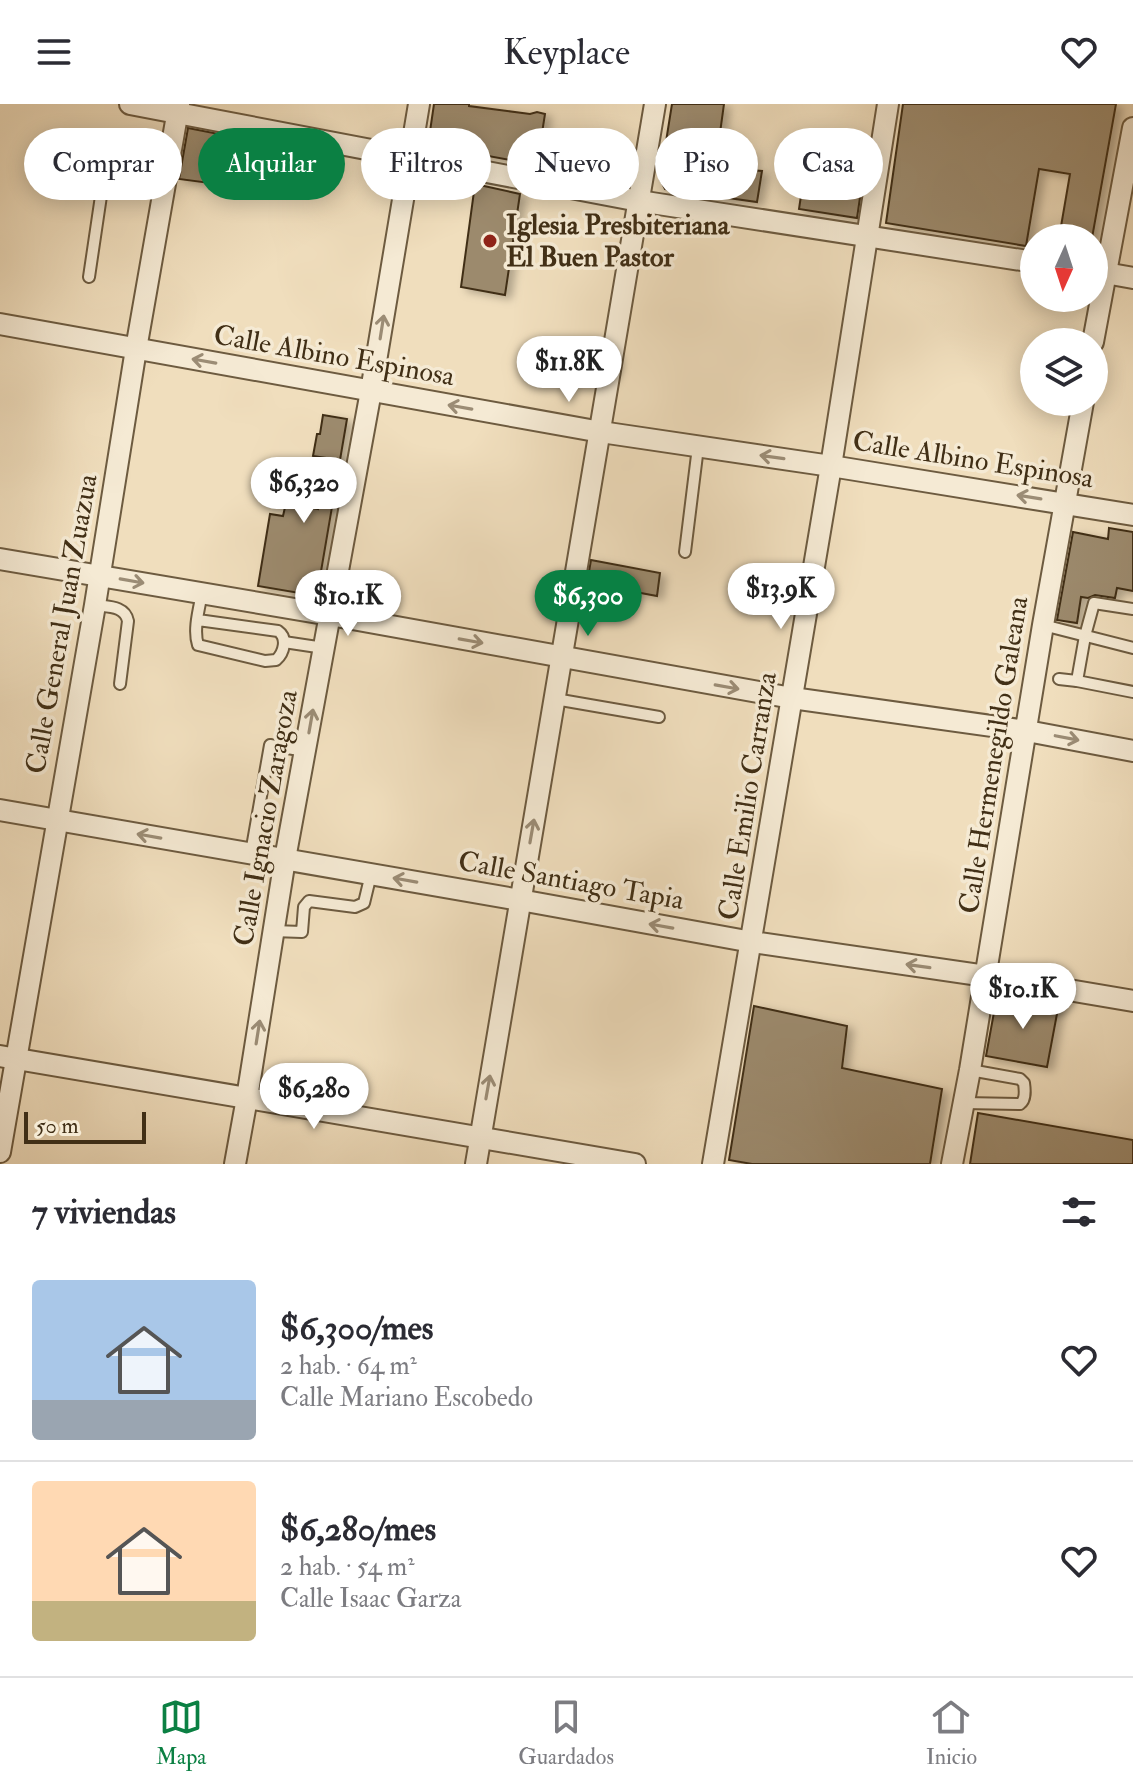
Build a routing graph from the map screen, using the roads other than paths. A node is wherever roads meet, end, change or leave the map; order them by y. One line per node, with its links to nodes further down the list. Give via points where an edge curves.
1 (130, 104): 5 (street)
2 (419, 104): 7 (street, Calle Ignacio Zaragoza)
3 (655, 104): 15 (street)
4 (888, 104): 16 (street, Calle Emilio Carranza)
5 (178, 108): 6 (street, Calle General Juan Zuazua); 9 (street)
6 (175, 128)
7 (415, 128)
8 (1133, 128): 11 (street)
9 (361, 147)
10 (491, 173): 15 (street)
11 (1128, 185): 17 (street)
12 (100, 200): 20 (lane)
13 (163, 200): 23 (street, Calle General Juan Zuazua)
14 (403, 200): 24 (street, Calle Ignacio Zaragoza, one-way to 14)
15 (639, 201): 16 (street); 26 (street)
16 (867, 235): 18 (street); 28 (street, Calle Emilio Carranza)
17 (1108, 245)
18 (1020, 260)
19 (1108, 274): 21 (street)
20 (89, 277)
21 (1133, 278)
22 (0, 324): 23 (street, Calle Albino Espinosa)
23 (136, 349): 24 (street, Calle Albino Espinosa, one-way to 23); 33 (street, Calle General Juan Zuazua)
24 (371, 391): 26 (street, Calle Albino Espinosa, one-way to 24); 37 (street, Calle Ignacio Zaragoza)
25 (1081, 416): 29 (street, Calle Hermenegildo Galeana)
26 (601, 432): 27 (street, Calle Albino Espinosa); 44 (street)
27 (698, 447): 28 (street, Calle Albino Espinosa, one-way to 27); 31 (lane)
28 (831, 466): 29 (street, Calle Albino Espinosa, one-way to 28); 49 (street, Calle Emilio Carranza)
29 (1066, 503): 30 (street, Calle Albino Espinosa); 39 (street, Calle Hermenegildo Galeana)
30 (1133, 515)
31 (685, 552)
32 (0, 559): 33 (street)
33 (100, 575): 34 (street, one-way to 34); 35 (street, Calle General Juan Zuazua)
34 (202, 593): 37 (street); 38 (lane)
35 (95, 605): 47 (lane, via 121,609 127,616); 56 (street, Calle General Juan Zuazua)
36 (1133, 609): 40 (lane, via 1094,603)
37 (330, 615): 42 (street, Calle Ignacio Zaragoza); 44 (street, one-way to 44)
38 (198, 620): 41 (lane, via 273,629 281,632); 41 (lane, via 196,641 203,647 273,661)
39 (1043, 625): 40 (lane); 52 (street, Calle Hermenegildo Galeana)
40 (1085, 636): 43 (lane); 46 (lane)
41 (284, 642): 42 (lane)
42 (324, 648): 53 (street, Calle Ignacio Zaragoza, one-way to 42)
43 (1133, 648)
44 (562, 658): 49 (street, one-way to 49); 50 (street)
45 (1059, 679): 46 (lane)
46 (1077, 681): 48 (lane)
47 (120, 684)
48 (1133, 692)
49 (792, 698): 52 (street); 62 (street, Calle Emilio Carranza)
50 (555, 699): 51 (lane); 60 (street, one-way to 50)
51 (659, 717)
52 (1027, 731): 54 (street, one-way to 54); 63 (street, Calle Hermenegildo Galeana)
53 (306, 751): 57 (lane, via 270,745); 58 (street, Calle Ignacio Zaragoza)
54 (1133, 751)
55 (0, 810): 56 (street, Calle Santiago Tapia)
56 (57, 820): 57 (street, Calle Santiago Tapia, one-way to 56); 65 (street, Calle General Juan Zuazua)
57 (251, 853): 58 (street, Calle Santiago Tapia)
58 (285, 859): 59 (street, Calle Santiago Tapia); 61 (street, Calle Ignacio Zaragoza)
59 (371, 874): 60 (street, Calle Santiago Tapia, one-way to 59); 61 (lane, via 364,903 355,907 309,901 302,932)
60 (520, 900): 62 (street, Calle Santiago Tapia, one-way to 60); 69 (street, one-way to 60)
61 (273, 931): 67 (street, Calle Ignacio Zaragoza, one-way to 61)
62 (752, 942): 63 (street, Calle Santiago Tapia, one-way to 62); 74 (street, Calle Emilio Carranza)
63 (986, 976): 64 (street, Calle Santiago Tapia); 66 (street, Calle Hermenegildo Galeana)
64 (1133, 1001)
65 (8, 1057): 67 (street); 70 (street, Calle General Juan Zuazua)
66 (970, 1070): 68 (street, Calle Hermenegildo Galeana); 68 (lane, via 1020,1079 1024,1097 1020,1104)
67 (247, 1098): 69 (street); 71 (street, Calle Ignacio Zaragoza)
68 (964, 1103): 75 (street, Calle Hermenegildo Galeana)
69 (480, 1137): 72 (street); 73 (street)
70 (0, 1152)
71 (235, 1164)
72 (476, 1164)
73 (635, 1164)
74 (713, 1164)
75 (952, 1164)

